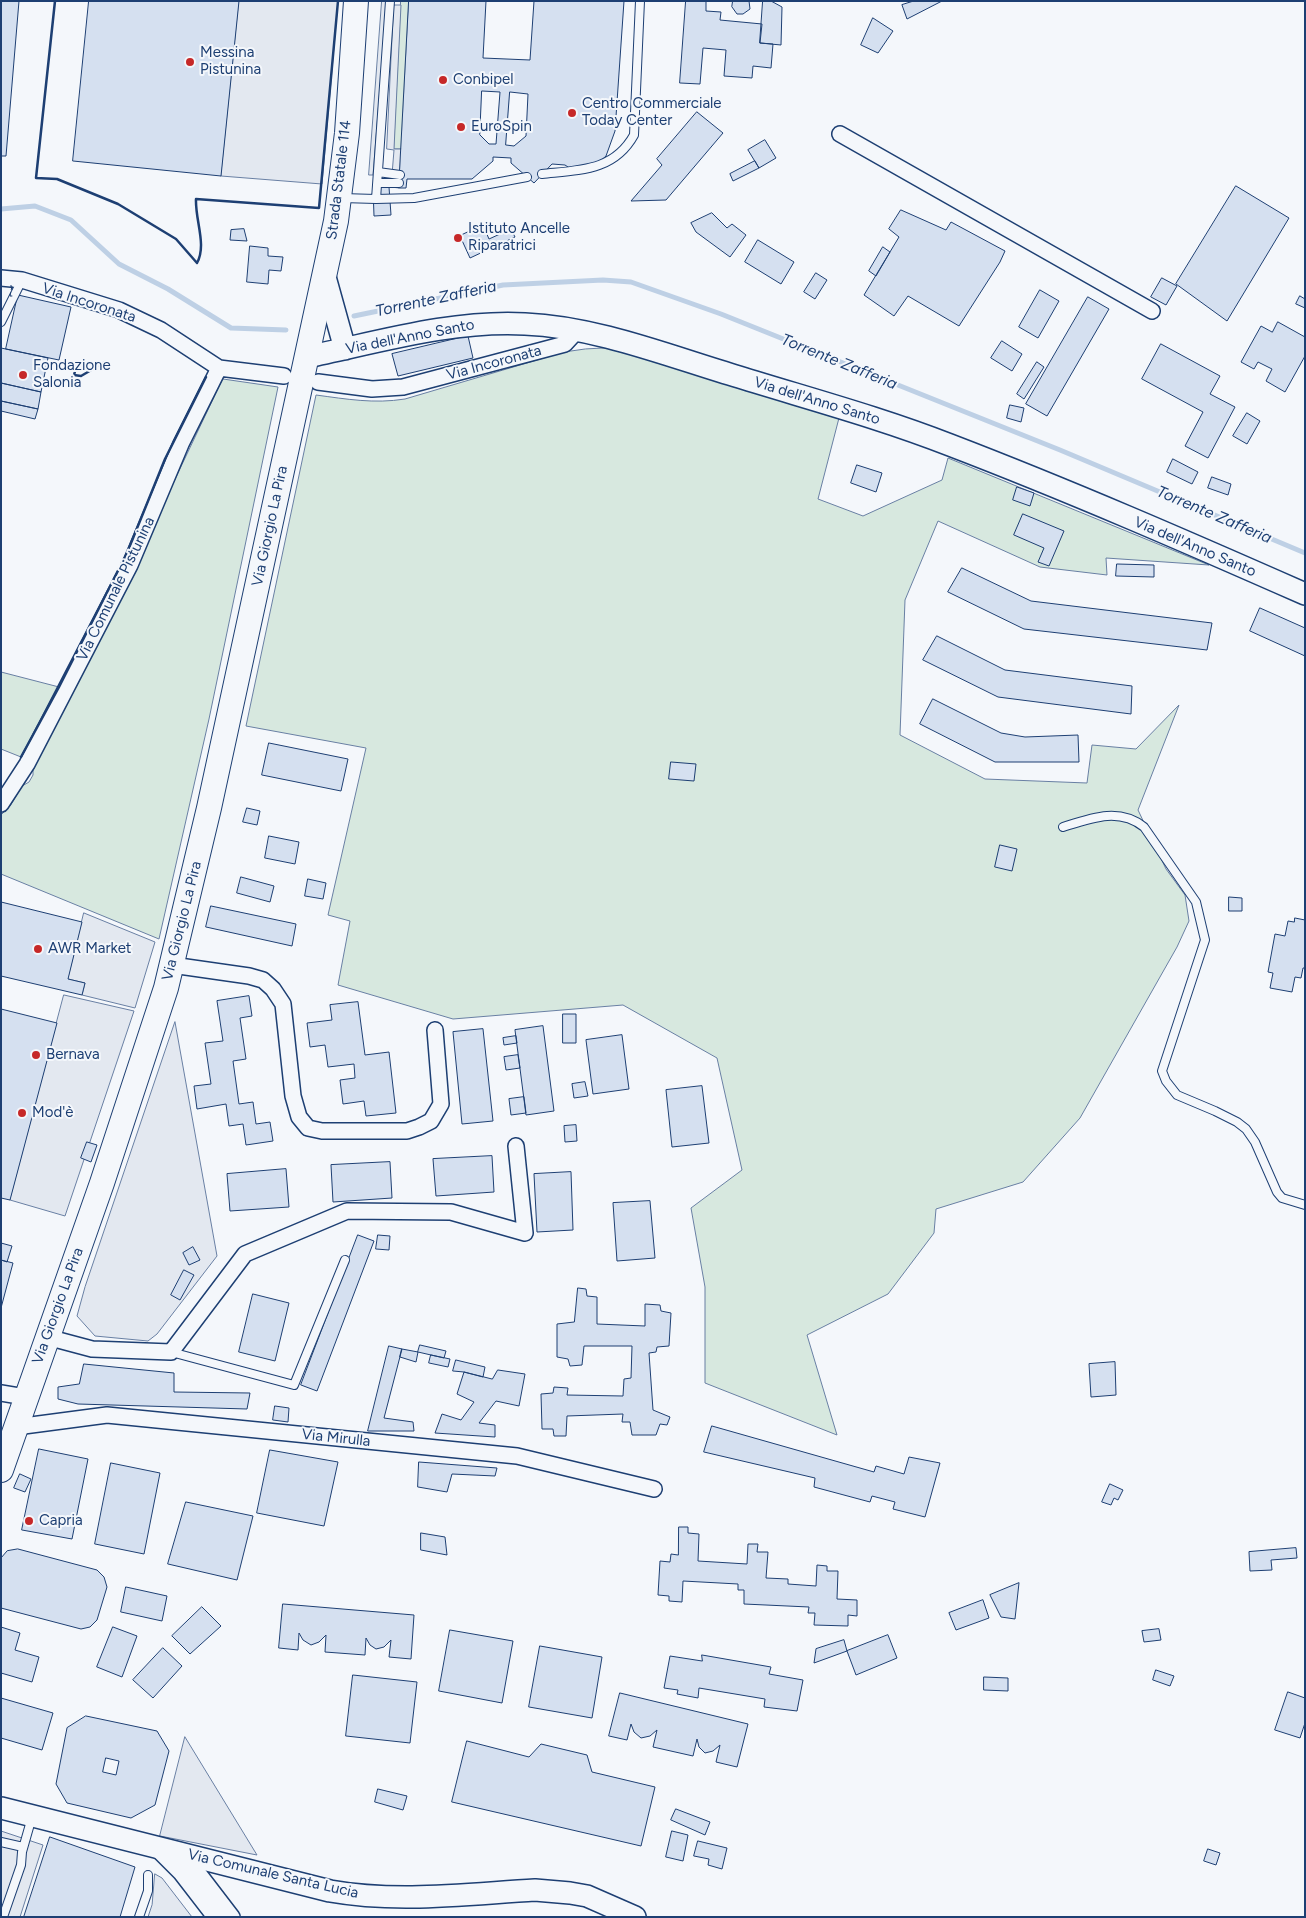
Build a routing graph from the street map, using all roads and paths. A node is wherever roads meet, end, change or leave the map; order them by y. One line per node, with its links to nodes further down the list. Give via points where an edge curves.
1 (356, 1): 9 (main road, Strada Statale 114)
2 (390, 1): 5 (lane)
3 (640, 1): 6 (lane, via 634,135 628,146 607,163)
4 (840, 134): 14 (street)
5 (378, 172): 8 (lane); 8 (lane, via 400,179)
6 (542, 174)
7 (527, 176): 10 (lane, via 414,198)
8 (378, 183): 10 (lane)
9 (340, 198): 10 (lane); 11 (main road, Strada Statale 114)
10 (376, 199)
11 (325, 277): 17 (street); 18 (main road, Strada Statale 114)
12 (1, 278): 13 (street, Via Incoronata)
13 (22, 280): 15 (lane); 19 (street, Via Incoronata, via 119,310 161,330)
14 (1152, 311)
15 (1, 322)
16 (576, 331): 17 (street, Via dell'Anno Santo, via 528,324 474,324); 21 (street, Via Incoronata, via 565,344 403,387 364,388); 22 (street, Via dell'Anno Santo, via 615,339 949,444)
17 (346, 349): 18 (street, Via dell'Anno Santo)
18 (307, 357): 25 (main road, Via Giorgio La Pira)
19 (219, 368): 20 (street, Via Incoronata); 23 (street, Via Comunale Pistunina, via 180,444 123,580 27,764)
20 (284, 376)
21 (318, 382)
22 (1305, 594)
23 (1, 804)
24 (1063, 827): 28 (lane, via 1108,816 1134,819 1144,828 1196,902 1205,940 1203,951 1162,1071 1177,1095 1246,1129 1277,1192 1282,1198)
25 (172, 965): 26 (street, via 249,976 263,980 273,989 283,1004 295,1103 299,1117 308,1128 322,1131 407,1131 431,1121 441,1104); 30 (main road, Via Giorgio La Pira, via 102,1183)
26 (435, 1030)
27 (516, 1146): 31 (street, via 525,1233 452,1212 347,1211 245,1254)
28 (1305, 1205)
29 (345, 1260): 31 (lane, via 294,1386)
30 (47, 1337): 31 (street, via 92,1349); 33 (main road, Via Giorgio La Pira)
31 (171, 1352)
32 (1, 1393): 33 (street)
33 (25, 1398): 34 (main road, Via Giorgio La Pira)
34 (16, 1427): 35 (main road, Via Giorgio La Pira); 36 (street, Via Mirulla, via 107,1415 127,1416 517,1456)
35 (1, 1470)
36 (654, 1490)
37 (1, 1808): 38 (street, Via Comunale Santa Lucia)
38 (33, 1816): 40 (street, Via Comunale Santa Lucia); 41 (lane)
39 (1, 1842): 41 (lane)
40 (153, 1845): 42 (street, Via Comunale Santa Lucia); 46 (street, via 181,1873)
41 (23, 1847): 44 (lane, via 21,1865)
42 (183, 1853): 47 (street); 48 (street, Via Comunale Santa Lucia, via 353,1895 405,1898 554,1891 587,1896)
43 (148, 1876): 45 (lane, via 148,1890)
44 (3, 1917)
45 (139, 1917)
46 (215, 1917)
47 (232, 1917)
48 (634, 1917)

